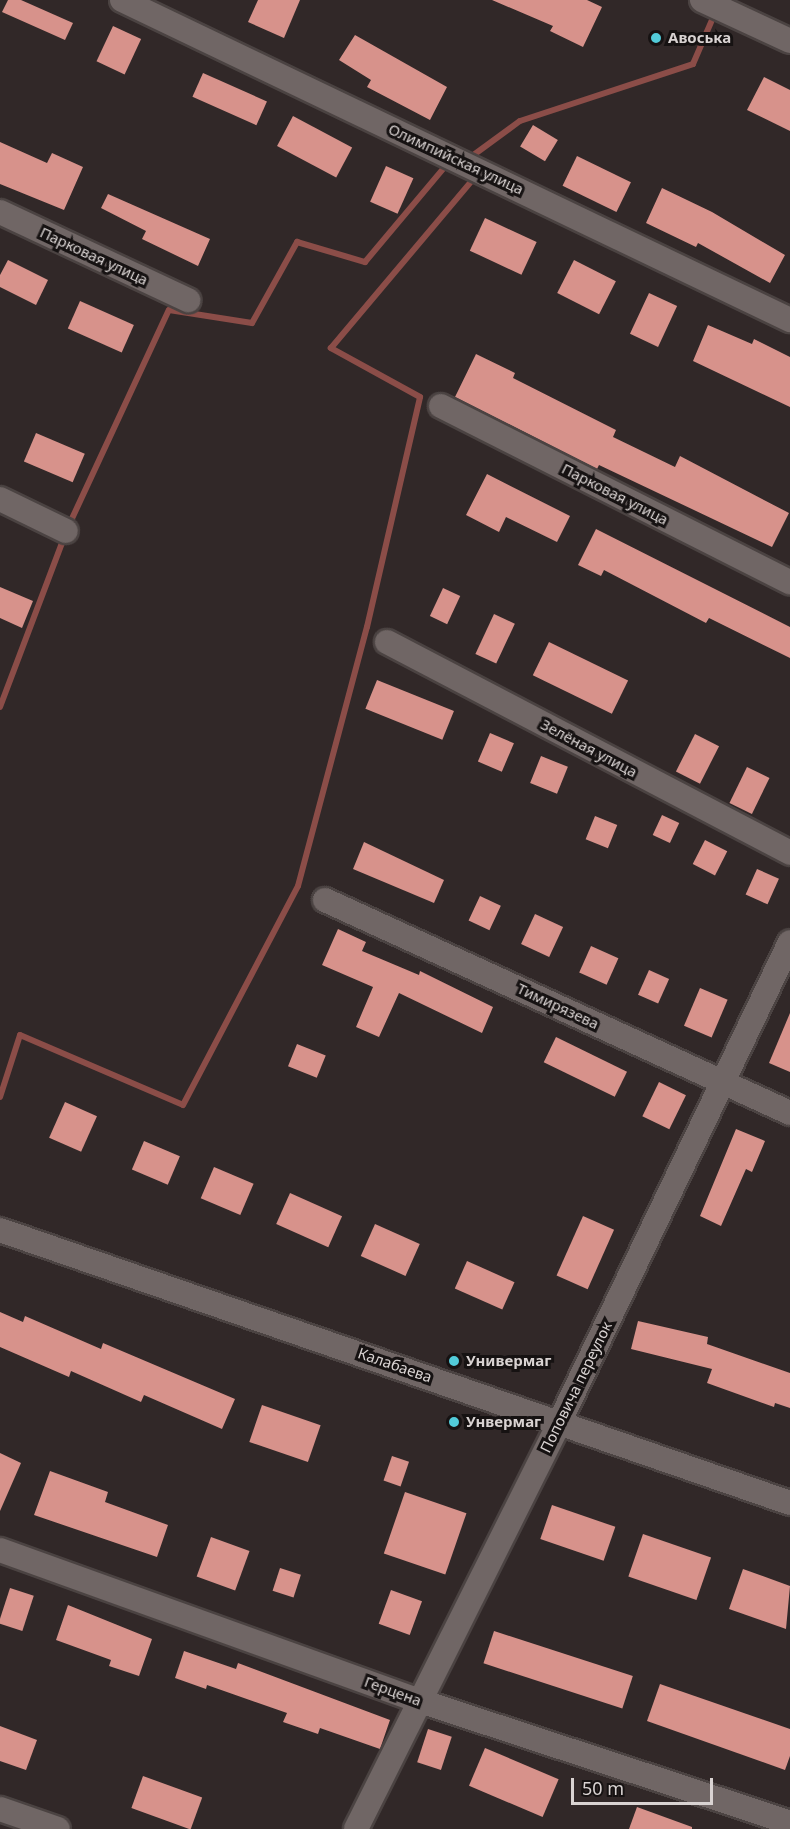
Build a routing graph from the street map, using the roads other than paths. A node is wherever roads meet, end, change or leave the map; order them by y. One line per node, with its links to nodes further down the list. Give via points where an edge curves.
1 (122, 0): 6 (street, Олимпийская улица)
2 (702, 0): 3 (street)
3 (790, 41)
4 (0, 212): 5 (street, Парковая улица)
5 (188, 300)
6 (790, 320)
7 (441, 406): 10 (street, Парковая улица)
8 (0, 500): 9 (street)
9 (66, 531)
10 (790, 582)
11 (387, 642): 12 (street, Зелёная улица)
12 (790, 853)
13 (325, 900): 15 (street, Тимирязева)
14 (790, 942): 15 (street, Поповича переулок)
15 (724, 1083): 16 (street, Тимирязева); 18 (street, Поповича переулок)
16 (790, 1113)
17 (0, 1230): 18 (street, Калабаева)
18 (560, 1421): 19 (street, Калабаева); 21 (street, Поповича переулок)
19 (790, 1503)
20 (0, 1550): 21 (street, Герцена)
21 (420, 1701): 23 (street, Герцена); 25 (street, Поповича переулок)
22 (0, 1809): 24 (street)
23 (790, 1823)
24 (58, 1829)
25 (356, 1829)

